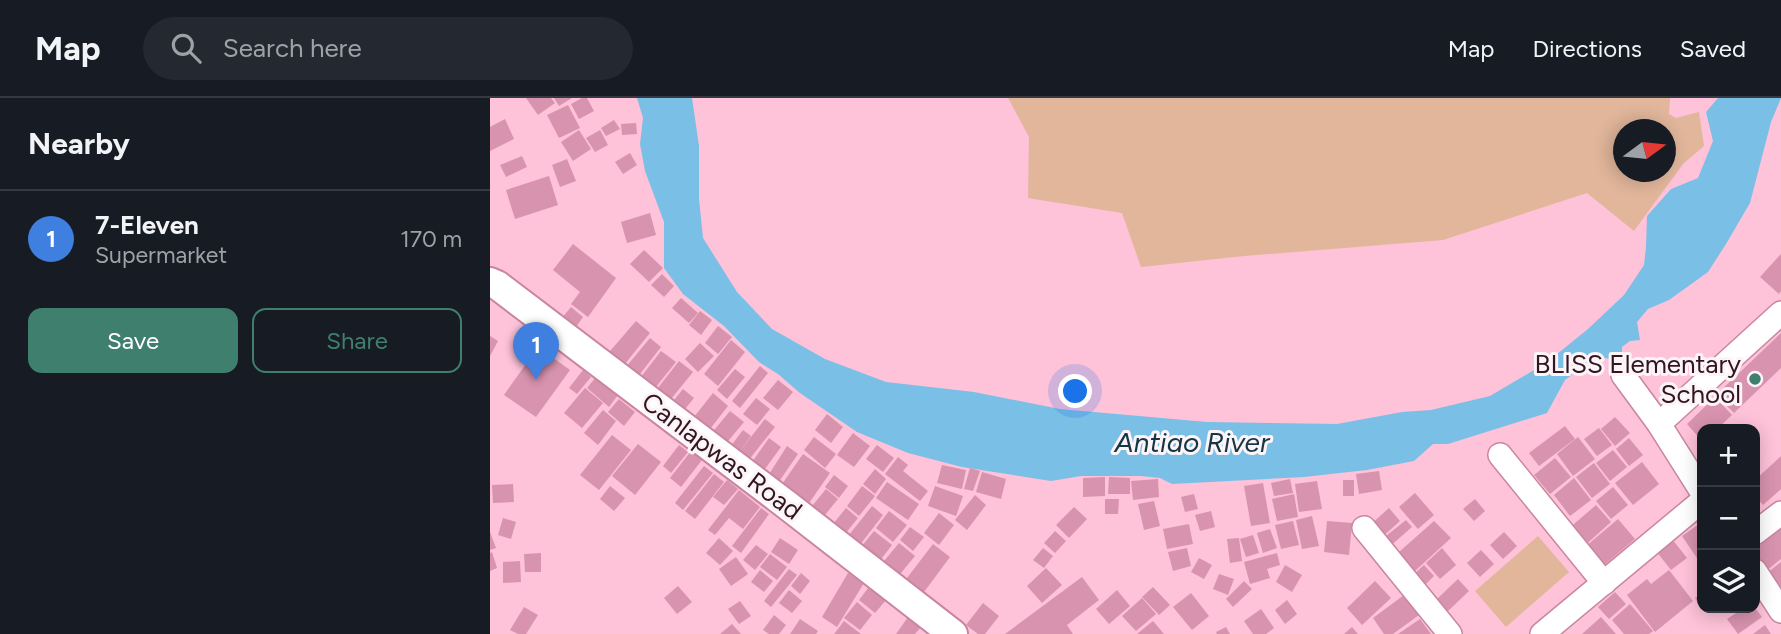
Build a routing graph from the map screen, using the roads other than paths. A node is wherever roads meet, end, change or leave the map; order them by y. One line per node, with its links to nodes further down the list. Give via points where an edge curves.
1 (492, 278): 14 (street, Canlapwas Road)
2 (1781, 313): 4 (street)
3 (1623, 375): 4 (street)
4 (1659, 424): 6 (street)
5 (1500, 455): 12 (street)
6 (1699, 487)
7 (1697, 505): 12 (street)
8 (1781, 513): 10 (street)
9 (1364, 528): 15 (street)
10 (1760, 529)
11 (1760, 579): 13 (street)
12 (1604, 583): 16 (street)
13 (1781, 611)
14 (953, 634)
15 (1450, 634)
16 (1542, 634)

